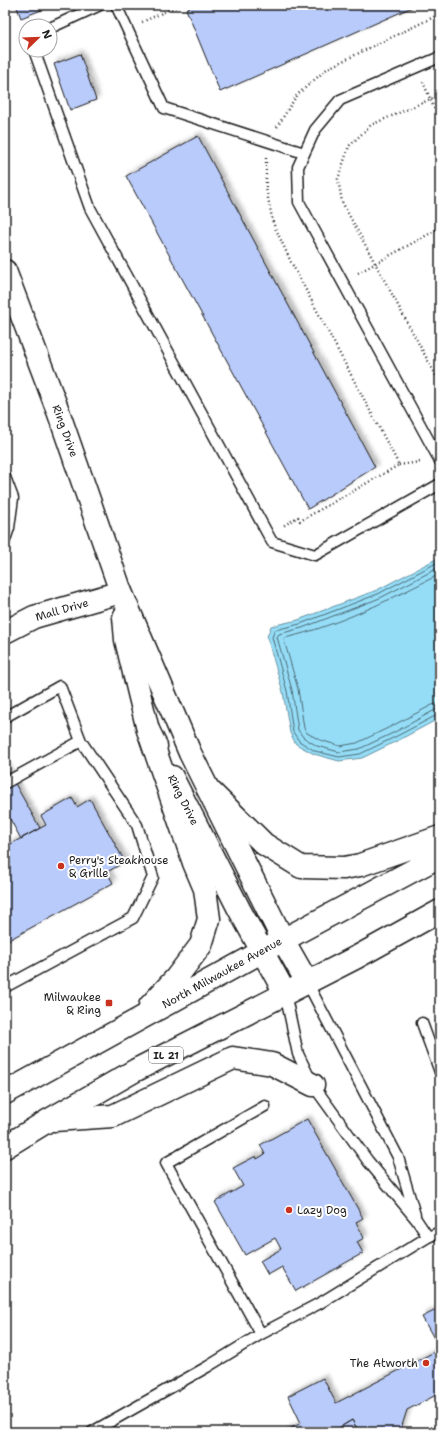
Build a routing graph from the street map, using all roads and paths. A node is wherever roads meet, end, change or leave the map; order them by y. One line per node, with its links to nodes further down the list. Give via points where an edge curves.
1 (100, 5): 4 (lane)
2 (116, 5): 5 (lane)
3 (180, 5): 5 (path)
4 (58, 24)
5 (126, 29): 12 (lane, via 164,108)
6 (440, 57): 8 (lane)
7 (37, 58): 20 (lane, via 90,208 272,542 315,555)
8 (416, 67): 10 (path); 12 (lane, via 340,100 315,130)
9 (440, 95): 10 (path)
10 (430, 99): 11 (path); 14 (path, via 371,125 349,146 338,179 342,202)
11 (440, 122)
12 (304, 153): 16 (lane, via 298,167 299,202)
13 (440, 228): 14 (path)
14 (375, 263): 16 (path); 17 (path)
15 (5, 271): 22 (main road, Ring Drive, via 58,411)
16 (342, 281): 18 (lane)
17 (440, 383)
18 (440, 461)
19 (5, 477): 21 (lane, via 13,498)
20 (440, 484)
21 (6, 535)
22 (121, 592): 23 (main road, Mall Drive, via 34,617); 25 (main road, Ring Drive, via 126,640); 28 (main road, Ring Drive)
23 (5, 632)
24 (5, 717): 26 (lane, via 60,686)
25 (148, 730): 33 (main road, Ring Drive); 38 (main road, via 205,889 209,919 201,945 176,978 149,1006)
26 (81, 741): 27 (lane); 35 (lane, via 137,825 153,877 133,918)
27 (5, 783)
28 (208, 789): 29 (main road, via 264,844 301,867 344,868 360,865); 32 (main road, Ring Drive)
29 (440, 837)
30 (440, 856): 32 (main road, North Milwaukee Avenue)
31 (440, 911): 34 (main road, IL 21)
32 (283, 940): 33 (main road, North Milwaukee Avenue); 34 (main road, Ring Drive)
33 (262, 951): 36 (main road, Ring Drive); 38 (main road, North Milwaukee Avenue)
34 (307, 982): 36 (main road, IL 21); 45 (lane, via 398,1157)
35 (5, 987)
36 (285, 993): 40 (lane, via 298,1054); 43 (main road, IL 21, via 136,1070)
37 (422, 1023): 39 (lane)
38 (49, 1068): 41 (main road, North Milwaukee Avenue)
39 (440, 1072)
40 (313, 1085): 43 (main road, via 272,1064 233,1058 113,1116); 45 (lane, via 368,1161)
41 (5, 1093)
42 (265, 1106): 48 (lane, via 166,1163)
43 (49, 1120): 44 (main road, IL 21)
44 (5, 1147)
45 (416, 1219): 47 (lane)
46 (440, 1232): 47 (lane)
47 (428, 1237): 48 (lane, via 320,1303)
48 (261, 1334): 49 (lane)
49 (92, 1432)

